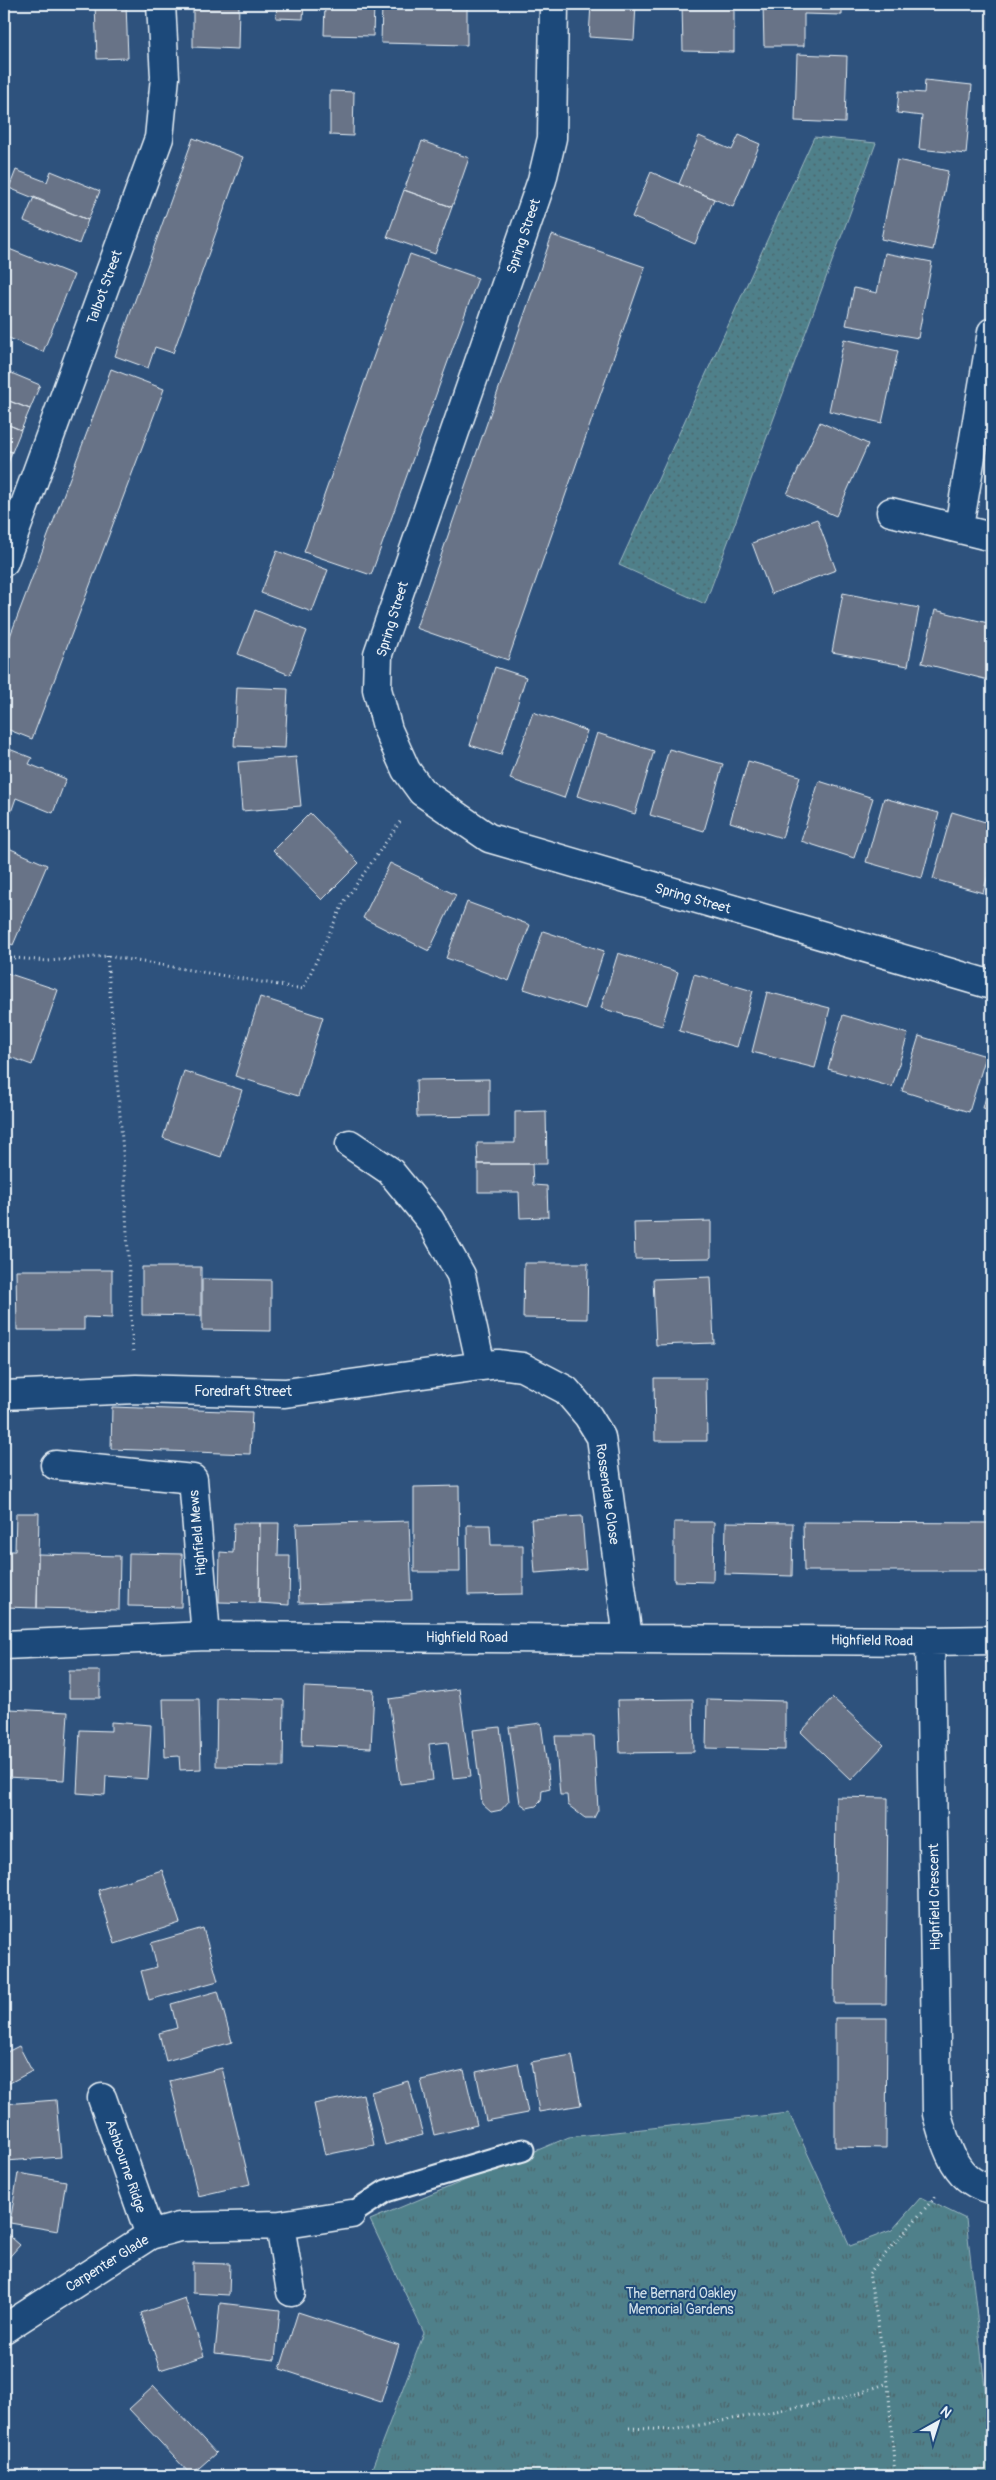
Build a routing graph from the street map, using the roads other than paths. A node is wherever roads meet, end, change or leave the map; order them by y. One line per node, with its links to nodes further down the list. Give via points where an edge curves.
1 (161, 4): 7 (street, Talbot Street, via 165,77 159,138)
2 (554, 4): 8 (street, Spring Street, via 552,138 542,180 378,654 377,689 388,730 406,770 422,792 489,838)
3 (992, 332): 5 (street)
4 (891, 512): 5 (street)
5 (959, 527): 6 (street)
6 (992, 537)
7 (4, 562)
8 (992, 985)
9 (350, 1144): 10 (street, via 390,1172 430,1220 461,1275)
10 (481, 1366): 11 (street, Foredraft Street, via 285,1393 136,1389); 14 (street, Rossendale Close, via 522,1367 566,1390 601,1437)
11 (4, 1395)
12 (55, 1465): 13 (street, Highfield Mews, via 193,1479)
13 (206, 1636): 14 (street, Highfield Road); 17 (street, Highfield Road)
14 (628, 1638): 16 (street, Highfield Road)
15 (992, 1640): 16 (street)
16 (930, 1641): 20 (street, Highfield Crescent, via 937,2114 946,2148 962,2175 980,2187)
17 (4, 1644)
18 (102, 2098): 23 (street, Ashbourne Ridge)
19 (522, 2150): 21 (lane, via 386,2191)
20 (992, 2190)
21 (351, 2214): 22 (street, Carpenter Glade)
22 (280, 2225): 23 (street, Carpenter Glade, via 179,2227); 24 (street)
23 (150, 2234): 25 (street, Carpenter Glade)
24 (291, 2292)
25 (4, 2329)

